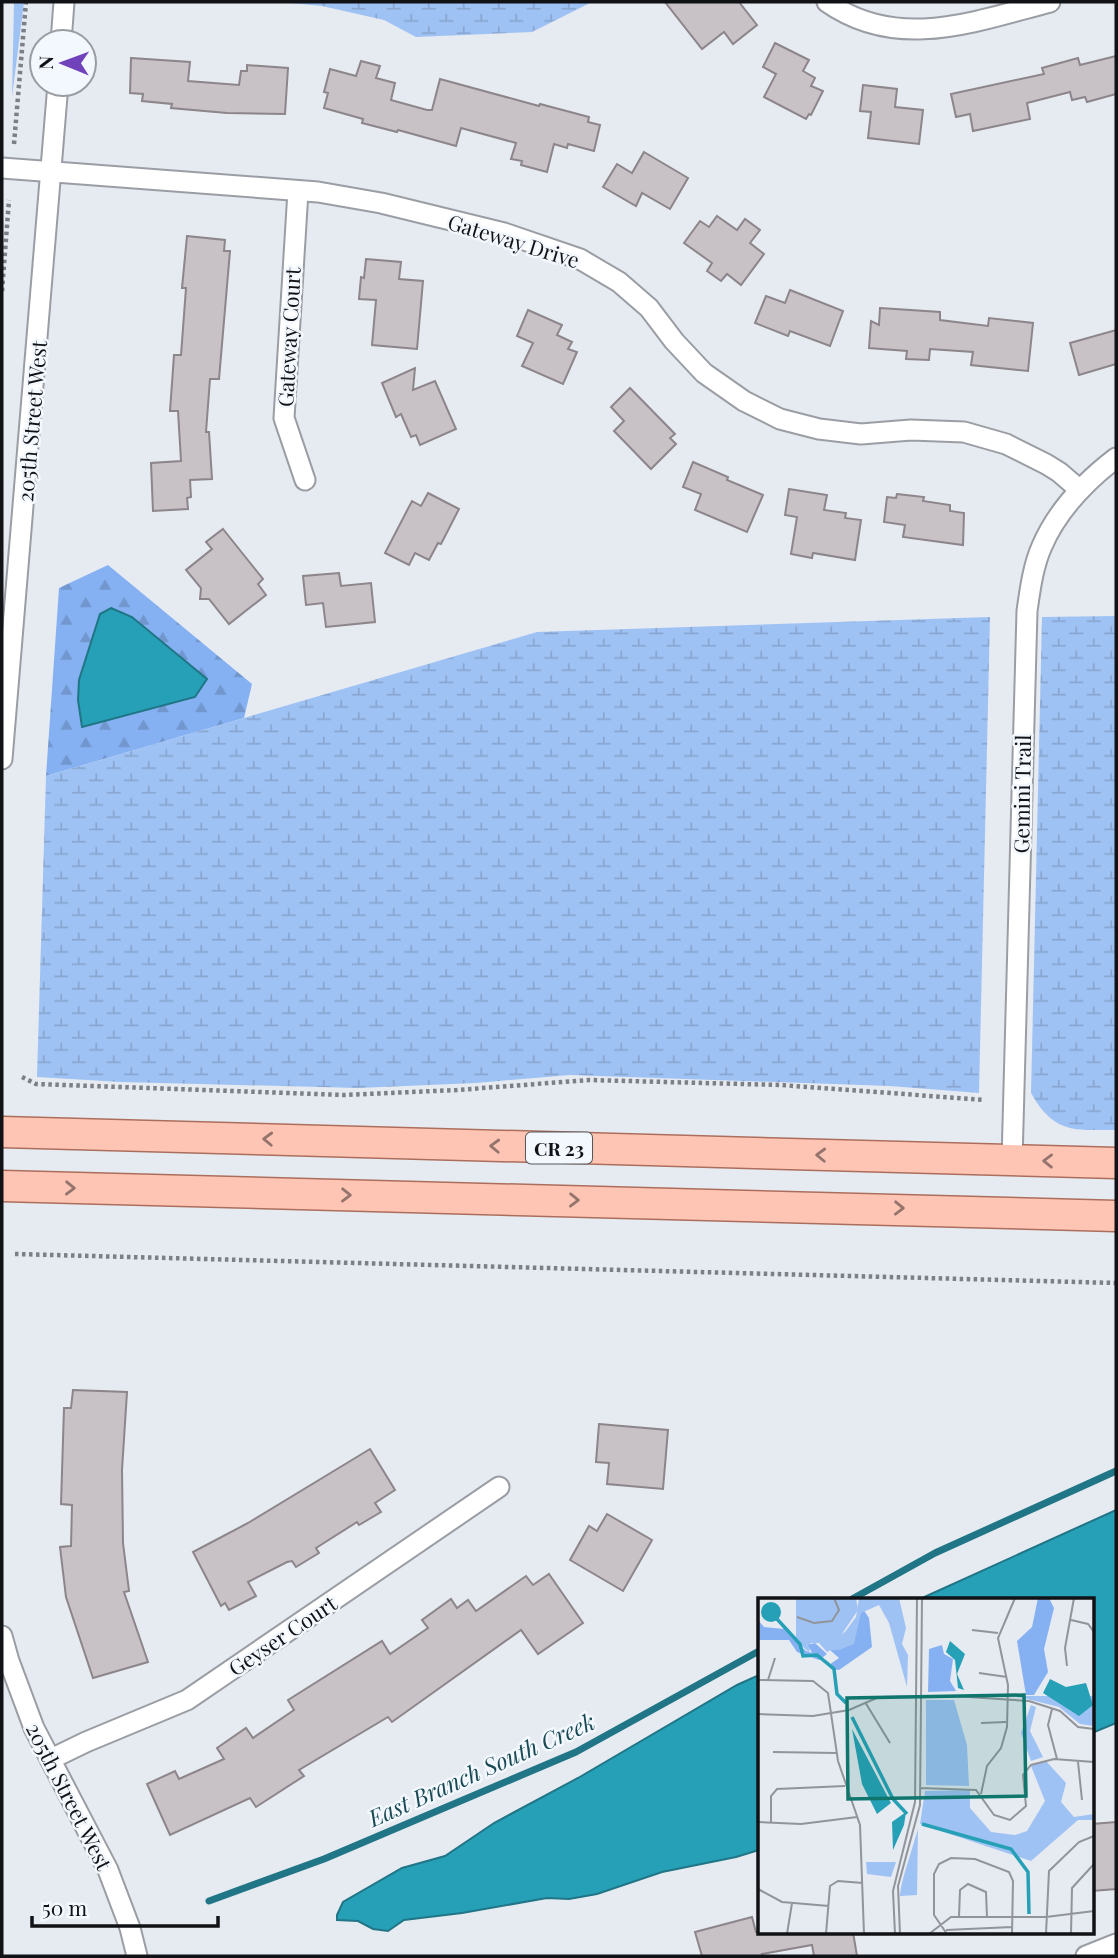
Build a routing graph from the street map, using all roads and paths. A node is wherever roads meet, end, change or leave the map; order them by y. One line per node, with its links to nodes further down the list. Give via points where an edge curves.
1 (26, 2): 7 (path)
2 (64, 2): 5 (street)
3 (827, 2): 4 (street, via 883,25 933,30)
4 (1050, 2)
5 (62, 28)
6 (57, 98): 9 (street, 205th Street West)
7 (14, 144)
8 (2, 168): 9 (street, Gateway Drive)
9 (52, 171): 10 (street, Gateway Drive); 16 (street, 205th Street West)
10 (298, 191): 14 (street, Gateway Court, via 284,418); 15 (street, Gateway Drive, via 419,212 504,233 580,259 649,307 704,373 780,419 861,434 964,432 1006,444 1046,464)
11 (9, 200): 12 (path)
12 (2, 291)
13 (1116, 458): 15 (street, Gemini Trail)
14 (305, 480)
15 (1080, 490): 20 (street, Gemini Trail, via 1041,547 1027,611)
16 (2, 759)
17 (22, 1077): 18 (path, via 36,1084 344,1095 589,1080 781,1085)
18 (985, 1100)
19 (2, 1132): 20 (main road, CR 23, one-way to 19)
20 (1012, 1161): 21 (main road, CR 23, one-way to 20)
21 (1116, 1163)
22 (2, 1186): 23 (main road, one-way to 23)
23 (1116, 1216)
24 (15, 1254): 25 (path)
25 (1116, 1283)
26 (499, 1487): 28 (street, Geyser Court, via 187,1700)
27 (2, 1636): 28 (street, 205th Street West, via 25,1705)
28 (51, 1759): 30 (street, 205th Street West, via 108,1870)
29 (1116, 1944): 31 (street)
30 (137, 1956)
31 (1086, 1956)

